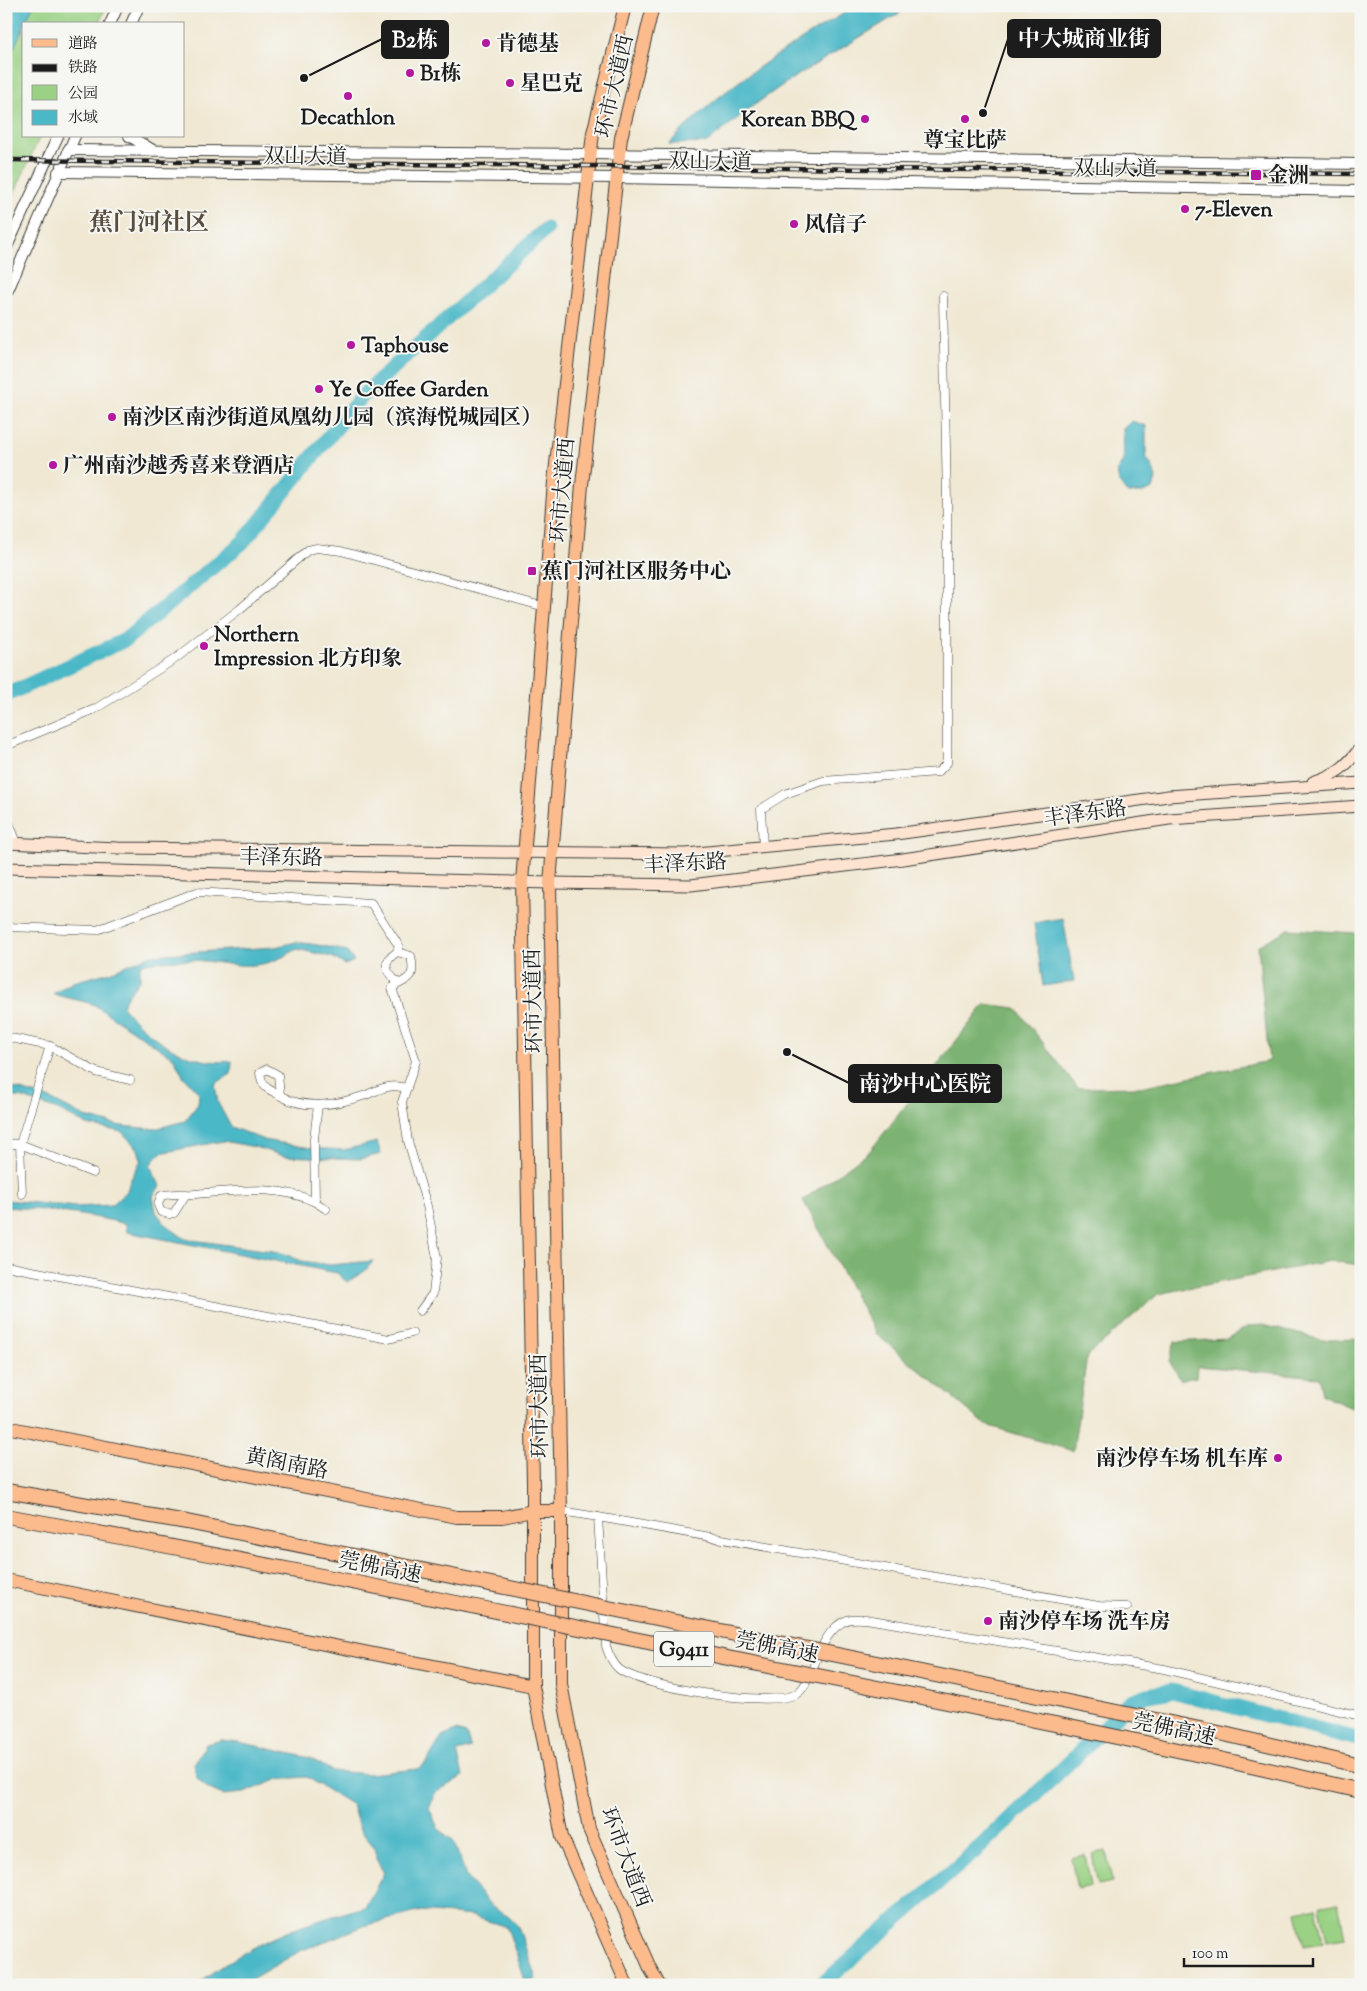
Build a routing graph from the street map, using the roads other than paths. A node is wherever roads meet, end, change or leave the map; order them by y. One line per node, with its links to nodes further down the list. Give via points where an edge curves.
1 (118, 6): 5 (street)
2 (139, 6): 6 (street)
3 (626, 6): 12 (main road, 环市大道西)
4 (653, 6): 13 (main road, 环市大道西)
5 (111, 22)
6 (131, 22)
7 (57, 138): 19 (street)
8 (74, 138): 10 (street)
9 (133, 138): 11 (street)
10 (68, 150): 11 (street, 双山大道); 15 (street)
11 (159, 152): 12 (street, 双山大道)
12 (591, 154): 13 (street, 双山大道); 16 (main road, 环市大道西)
13 (619, 154): 14 (street, 双山大道); 17 (main road, 环市大道西)
14 (1361, 164)
15 (58, 172): 16 (street, 双山大道); 20 (street)
16 (588, 178): 17 (street, 双山大道); 22 (main road, 环市大道西, via 556,472)
17 (616, 178): 18 (street, 双山大道); 31 (main road, 环市大道西, via 582,485)
18 (1361, 190)
19 (6, 249)
20 (6, 295)
21 (943, 296): 30 (street, via 948,763 938,772 823,781 785,794 761,809)
22 (545, 607): 23 (street, via 341,551 308,550 240,609 175,659 95,709); 32 (main road, 环市大道西)
23 (6, 746)
24 (1361, 747): 26 (main road, via 1346,766)
25 (1361, 783): 26 (main road, 丰泽东路)
26 (1300, 787): 30 (main road, 丰泽东路, via 1168,796 896,834)
27 (1361, 806): 35 (main road, 丰泽东路, via 1168,820 902,859 691,885)
28 (6, 815): 29 (street)
29 (12, 843): 32 (main road, 丰泽东路, via 118,848)
30 (763, 847): 31 (main road, 丰泽东路, via 686,854)
31 (552, 852): 32 (main road, 丰泽东路); 35 (main road, 环市大道西)
32 (525, 853): 34 (main road, 环市大道西)
33 (6, 868): 34 (main road, 丰泽东路)
34 (522, 882): 35 (main road, 丰泽东路); 57 (main road, 环市大道西)
35 (550, 883): 58 (main road, 环市大道西)
36 (6, 927): 37 (street, via 97,930 197,892 342,901 371,903 399,946)
37 (397, 952): 38 (street, via 388,958 386,964); 38 (street, via 411,956 413,972 408,980)
38 (398, 984): 42 (street, via 392,988 416,1061)
39 (6, 1037): 40 (street)
40 (50, 1046): 41 (street, via 96,1072); 46 (street)
41 (130, 1080)
42 (407, 1088): 44 (street, via 389,1086 341,1103); 53 (street, via 402,1102 408,1141 427,1206 437,1258 433,1292)
43 (280, 1094): 44 (street, via 290,1101)
44 (318, 1105): 50 (street, via 314,1139)
45 (6, 1144): 46 (street)
46 (20, 1144): 47 (street); 48 (street)
47 (93, 1173)
48 (22, 1194)
49 (186, 1194): 50 (street, via 258,1190 287,1192)
50 (315, 1202): 51 (street)
51 (326, 1209)
52 (6, 1266): 54 (street, via 389,1339)
53 (420, 1311)
54 (412, 1333)
55 (6, 1427): 57 (main road, 黄阁南路, via 457,1517 502,1518)
56 (6, 1491): 65 (highway, 莞佛高速 / G9411, bridge, via 187,1522 1224,1734)
57 (533, 1510): 58 (main road, 黄阁南路); 63 (main road, 环市大道西)
58 (561, 1511): 60 (street); 68 (main road, 环市大道西, via 561,1684 589,1829)
59 (6, 1516): 66 (highway, 莞佛高速 / G9411, bridge, via 178,1546 1010,1715)
60 (598, 1517): 62 (street, via 1099,1606); 64 (street, via 606,1646 620,1669 653,1684 749,1699 794,1695 804,1686 827,1637 838,1624 849,1619 866,1619 1164,1669)
61 (6, 1580): 63 (main road)
62 (1127, 1607)
63 (533, 1686): 67 (main road, 环市大道西, via 562,1837)
64 (1361, 1716)
65 (1361, 1766)
66 (1361, 1792)
67 (627, 1985)
68 (659, 1985)

